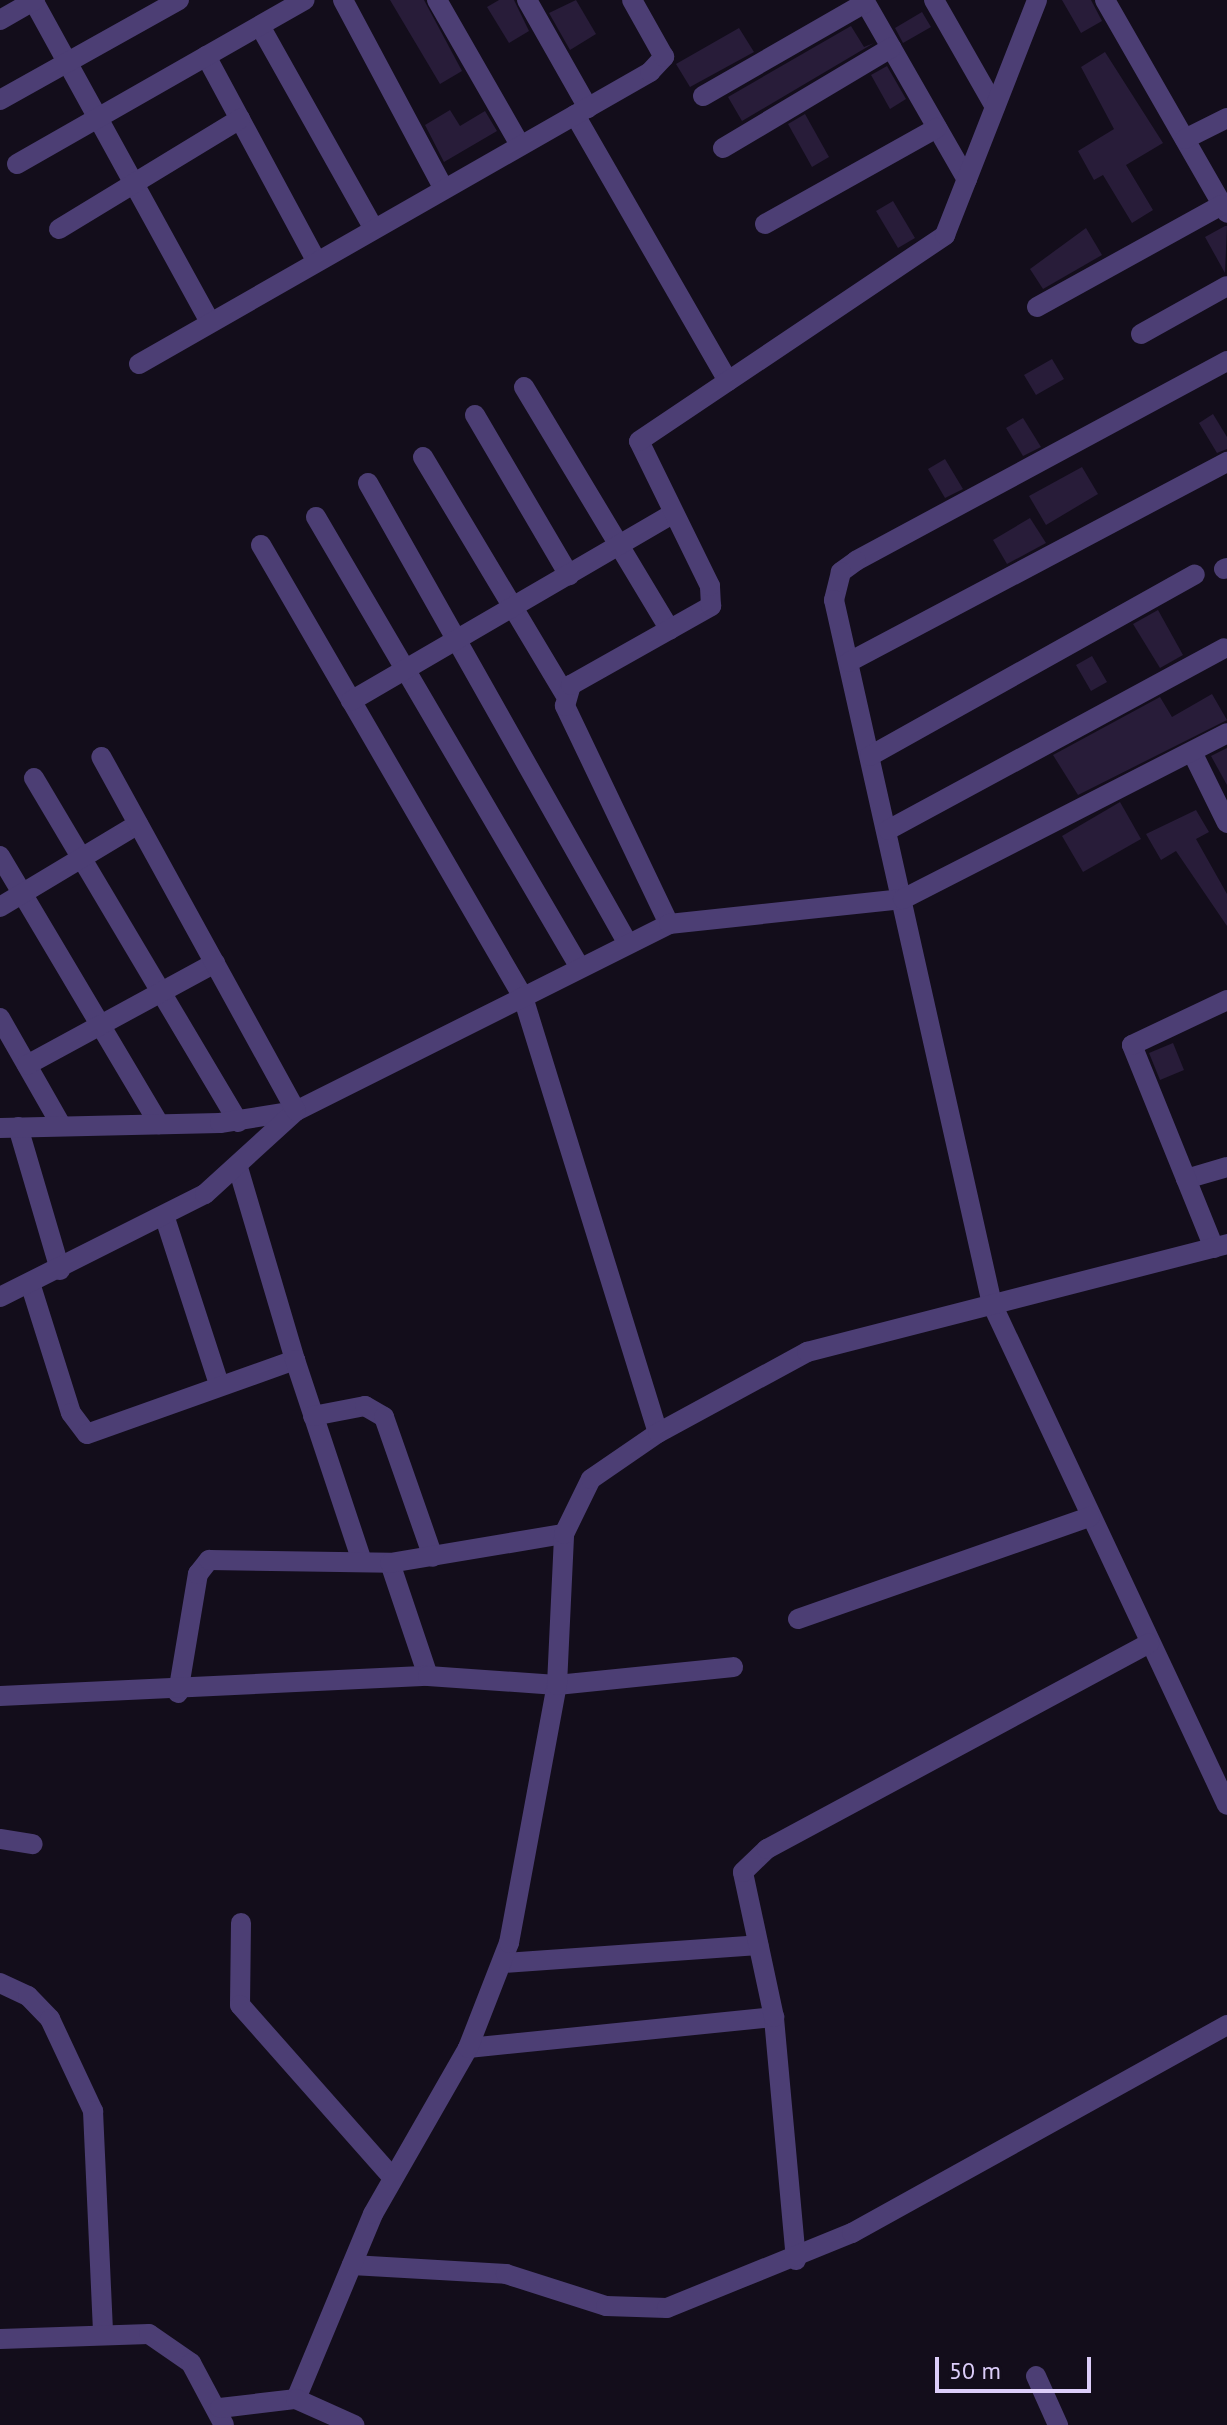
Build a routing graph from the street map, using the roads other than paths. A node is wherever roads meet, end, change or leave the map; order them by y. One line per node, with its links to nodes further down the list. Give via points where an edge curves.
1 (34, 0): 12 (street); 16 (street)
2 (179, 0): 16 (street)
3 (304, 0): 13 (street)
4 (343, 0): 31 (street)
5 (437, 0): 26 (street)
6 (527, 0): 20 (street)
7 (632, 0): 20 (street, via 664,57)
8 (934, 0): 19 (street)
9 (1037, 0): 19 (street)
10 (1105, 0): 25 (street)
11 (864, 2): 14 (street); 17 (street)
12 (0, 20)
13 (260, 26): 15 (street); 34 (street)
14 (891, 48): 24 (street); 27 (street)
15 (206, 56): 21 (street); 23 (street)
16 (66, 62): 18 (street); 21 (street)
17 (703, 96)
18 (0, 100)
19 (995, 107): 29 (street)
20 (582, 111): 26 (street); 43 (street)
21 (99, 117): 28 (street); 30 (street)
22 (1227, 118): 25 (street)
23 (240, 119): 30 (street); 36 (street)
24 (937, 128): 29 (street); 33 (street)
25 (1185, 139): 32 (street)
26 (520, 145): 31 (street)
27 (723, 148)
28 (17, 164)
29 (967, 180): 43 (street, via 933,247)
30 (136, 186): 35 (street); 39 (street)
31 (443, 187): 34 (street)
32 (1226, 211): 38 (street)
33 (765, 224)
34 (373, 227): 36 (street)
35 (59, 229)
36 (316, 260): 39 (street)
37 (1227, 286): 40 (street)
38 (1037, 307)
39 (210, 322): 42 (street)
40 (1141, 334)
41 (1227, 361): 59 (street, via 841,572 834,600)
42 (139, 364)
43 (728, 381): 49 (street, via 639,441)
44 (524, 387): 52 (street)
45 (475, 415): 54 (street)
46 (423, 457): 55 (street)
47 (1227, 462): 59 (street)
48 (368, 483): 57 (street)
49 (670, 515): 52 (street); 56 (street, via 712,599)
50 (316, 517): 60 (street)
51 (261, 545): 62 (street)
52 (619, 545): 54 (street); 56 (street)
53 (1195, 574): 65 (street)
54 (569, 575): 55 (street)
55 (512, 607): 57 (street); 61 (street)
56 (670, 630): 61 (street)
57 (455, 641): 60 (street); 77 (street)
58 (1224, 648): 70 (street)
59 (849, 662): 65 (street)
60 (405, 670): 62 (street); 79 (street)
61 (565, 694): 76 (street)
62 (351, 701): 81 (street)
63 (1227, 733): 64 (street)
64 (1192, 752): 68 (street); 74 (street)
65 (870, 756): 70 (street)
66 (101, 757): 69 (street)
67 (34, 778): 72 (street)
68 (1227, 823)
69 (138, 824): 72 (street); 78 (street)
70 (888, 830): 74 (street)
71 (0, 856): 73 (street)
72 (82, 858): 73 (street); 80 (street)
73 (22, 893): 75 (street); 84 (street)
74 (903, 899): 76 (street); 99 (street)
75 (0, 907)
76 (669, 924): 77 (street)
77 (627, 942): 79 (street)
78 (215, 963): 80 (street); 86 (street)
79 (579, 966): 81 (street)
80 (162, 993): 84 (street); 87 (street)
81 (523, 997): 86 (street); 103 (street)
82 (1227, 1000): 93 (street, via 1132,1045)
83 (0, 1018): 85 (street)
84 (101, 1027): 85 (street); 88 (street)
85 (27, 1065): 89 (street)
86 (296, 1111): 87 (street); 91 (street)
87 (238, 1122): 88 (street)
88 (159, 1124): 89 (street)
89 (61, 1125): 90 (street)
90 (9, 1128): 96 (street)
91 (238, 1167): 94 (street); 100 (street)
92 (1227, 1167): 93 (street)
93 (1186, 1179): 95 (street)
94 (165, 1218): 96 (street); 101 (street)
95 (1220, 1246): 99 (street)
96 (60, 1270): 97 (street)
97 (30, 1283): 98 (street); 101 (street, via 71,1413 87,1434)
98 (0, 1297)
99 (992, 1304): 103 (street, via 807,1352); 104 (street)
100 (295, 1360): 101 (street); 102 (street)
101 (219, 1384)
102 (313, 1416): 106 (street, via 365,1406 384,1417); 107 (street)
103 (658, 1433): 105 (street, via 591,1479)
104 (1090, 1517): 109 (street); 110 (street)
105 (564, 1534): 106 (street); 113 (street)
106 (433, 1557): 108 (street)
107 (362, 1561): 108 (street); 114 (street, via 209,1560 198,1574)
108 (390, 1563): 112 (street)
109 (798, 1619)
110 (1149, 1643): 116 (street); 120 (street, via 753,1859 740,1885)
111 (733, 1667): 113 (street)
112 (428, 1676): 113 (street); 114 (street)
113 (557, 1685): 121 (street)
114 (178, 1693): 115 (street)
115 (0, 1696)
116 (1227, 1805)
117 (0, 1839): 118 (street)
118 (33, 1844)
119 (241, 1923): 126 (street, via 240,2005)
120 (758, 1945): 121 (street); 123 (street)
121 (503, 1963): 125 (street)
122 (0, 1983): 129 (street, via 28,1996 50,2019 93,2111)
123 (774, 2017): 125 (street); 127 (street)
124 (1227, 2025): 127 (street)
125 (468, 2048): 126 (street)
126 (392, 2177): 128 (street)
127 (796, 2260): 128 (street, via 667,2308 640,2310 506,2274)
128 (352, 2265): 132 (street)
129 (103, 2331): 130 (street); 133 (street, via 127,2329 171,2345)
130 (0, 2339)
131 (1036, 2376): 135 (street)
132 (296, 2399): 133 (street); 134 (street)
133 (222, 2416)
134 (354, 2425)
135 (1058, 2425)

